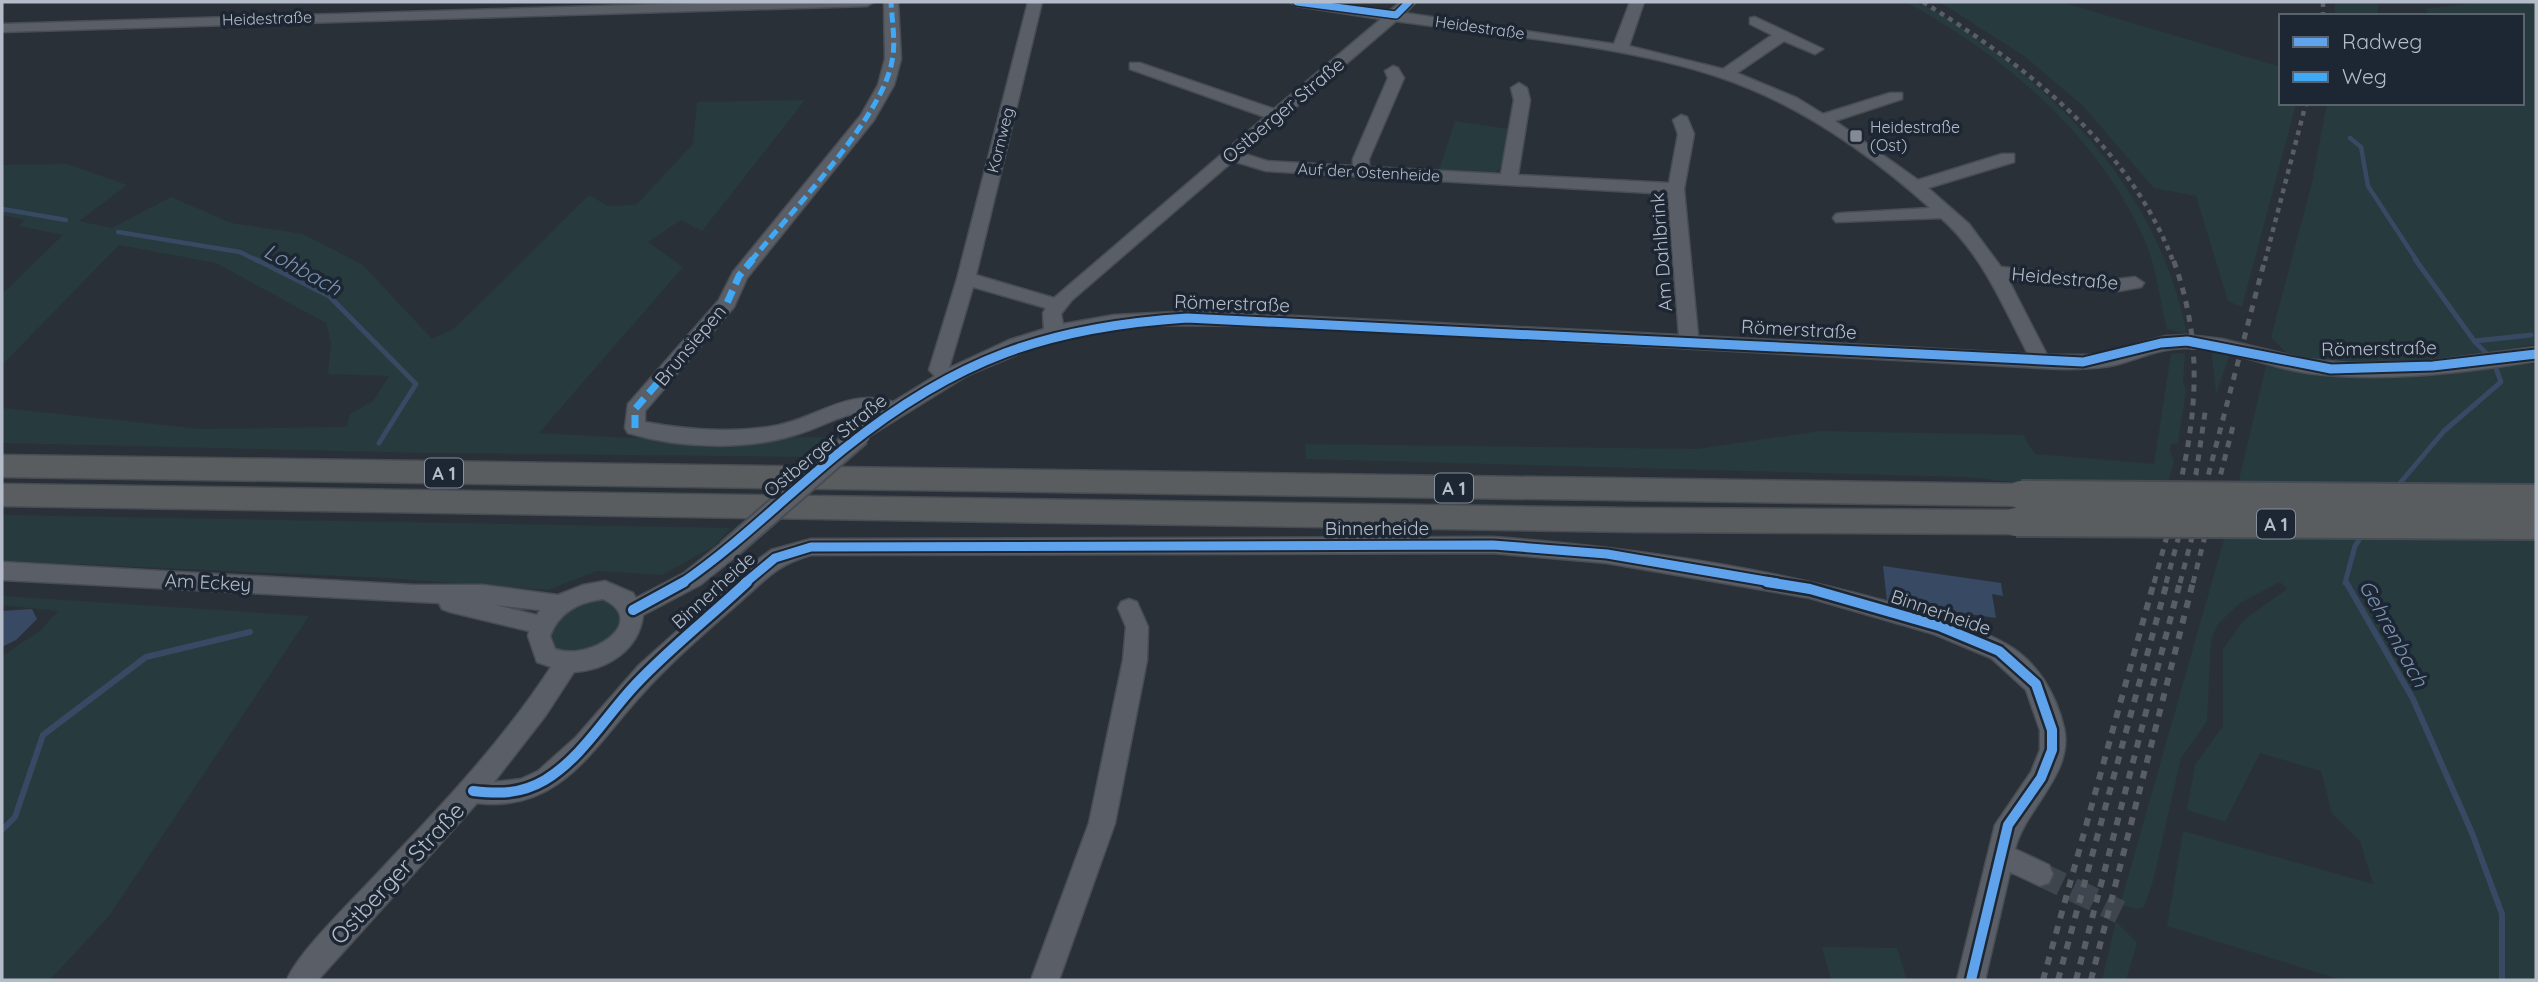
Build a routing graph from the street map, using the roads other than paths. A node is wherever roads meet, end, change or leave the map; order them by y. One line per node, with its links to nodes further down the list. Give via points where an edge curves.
1 (867, 2): 9 (street, Heidestraße)
2 (891, 2): 38 (street, Brunsiepen, via 891,68 868,117 739,276 727,303 635,409 635,428 662,433 773,434 842,406 868,402)
3 (1035, 2): 30 (street, Kornweg)
4 (1297, 2): 7 (street, Heidestraße)
5 (1409, 2): 7 (street, Ostberger Straße)
6 (1637, 2): 11 (street)
7 (1396, 15): 11 (street, Heidestraße); 18 (street, Ostberger Straße)
8 (1755, 21): 10 (street)
9 (2, 28)
10 (1783, 36): 12 (street); 15 (street)
11 (1620, 49): 15 (street, Heidestraße)
12 (1815, 49)
13 (1135, 66): 18 (street)
14 (1393, 71): 23 (street, via 1396,78 1361,159)
15 (1725, 74): 20 (street, Heidestraße)
16 (1519, 88): 24 (street, via 1522,100)
17 (1896, 96): 20 (street)
18 (1277, 116): 21 (street, Ostberger Straße)
19 (1681, 120): 26 (street, Am Dahlbrink, via 1686,134)
20 (1825, 120): 25 (street, Heidestraße)
21 (1230, 155): 23 (street, Auf der Ostenheide, via 1266,166); 32 (street, Ostberger Straße)
22 (2008, 158): 25 (street)
23 (1361, 172): 24 (street, Auf der Ostenheide)
24 (1509, 179): 26 (street, Auf der Ostenheide)
25 (1916, 186): 27 (street, Heidestraße)
26 (1676, 189): 34 (street, Am Dahlbrink)
27 (1945, 212): 28 (street); 29 (street, Heidestraße, via 1963,228)
28 (1842, 218)
29 (1995, 272): 31 (street, Heidestraße); 36 (street, Heidestraße)
30 (966, 279): 32 (street); 37 (street, Kornweg)
31 (2135, 283)
32 (1057, 305): 33 (street, via 1051,322)
33 (1054, 333): 34 (street, Römerstraße, via 1132,320 1186,318); 38 (street, Ostberger Straße, via 941,381)
34 (1689, 340): 36 (street, Römerstraße)
35 (2536, 354): 36 (street, Römerstraße, via 2473,363 2323,369 2186,341 2104,360)
36 (2041, 361)
37 (939, 370)
38 (894, 410): 48 (street, Ostberger Straße, bridge, via 692,579)
39 (2, 466): 42 (highway, A 1)
40 (2, 495): 42 (highway, A 1, via 1632,520)
41 (2536, 499): 42 (highway, A 1, bridge)
42 (2018, 509): 43 (highway, A 1, bridge)
43 (2536, 525)
44 (2, 571): 45 (street, Am Eckey)
45 (415, 594): 46 (street, Am Eckey, via 484,594); 49 (street, Am Eckey)
46 (560, 604): 48 (street, via 582,593 605,590 628,600); 49 (street)
47 (1129, 608): 55 (street, via 1137,626 1135,660 1102,823)
48 (633, 610): 50 (street, via 633,622 615,648 600,657)
49 (541, 625): 50 (street, via 540,646 545,654)
50 (566, 664): 51 (street, Ostberger Straße)
51 (473, 791): 52 (street, Binnerheide, via 497,797 530,787 561,769 636,683 707,617 777,556 811,547 1493,545 1607,554 1810,589 1938,626 1999,651 2036,684 2052,730 2052,750 2042,778 2008,825); 54 (street, Ostberger Straße, via 380,887)
52 (2000, 855): 53 (street); 56 (street, Binnerheide)
53 (2040, 874)
54 (301, 980)
55 (1045, 980)
56 (1971, 980)

